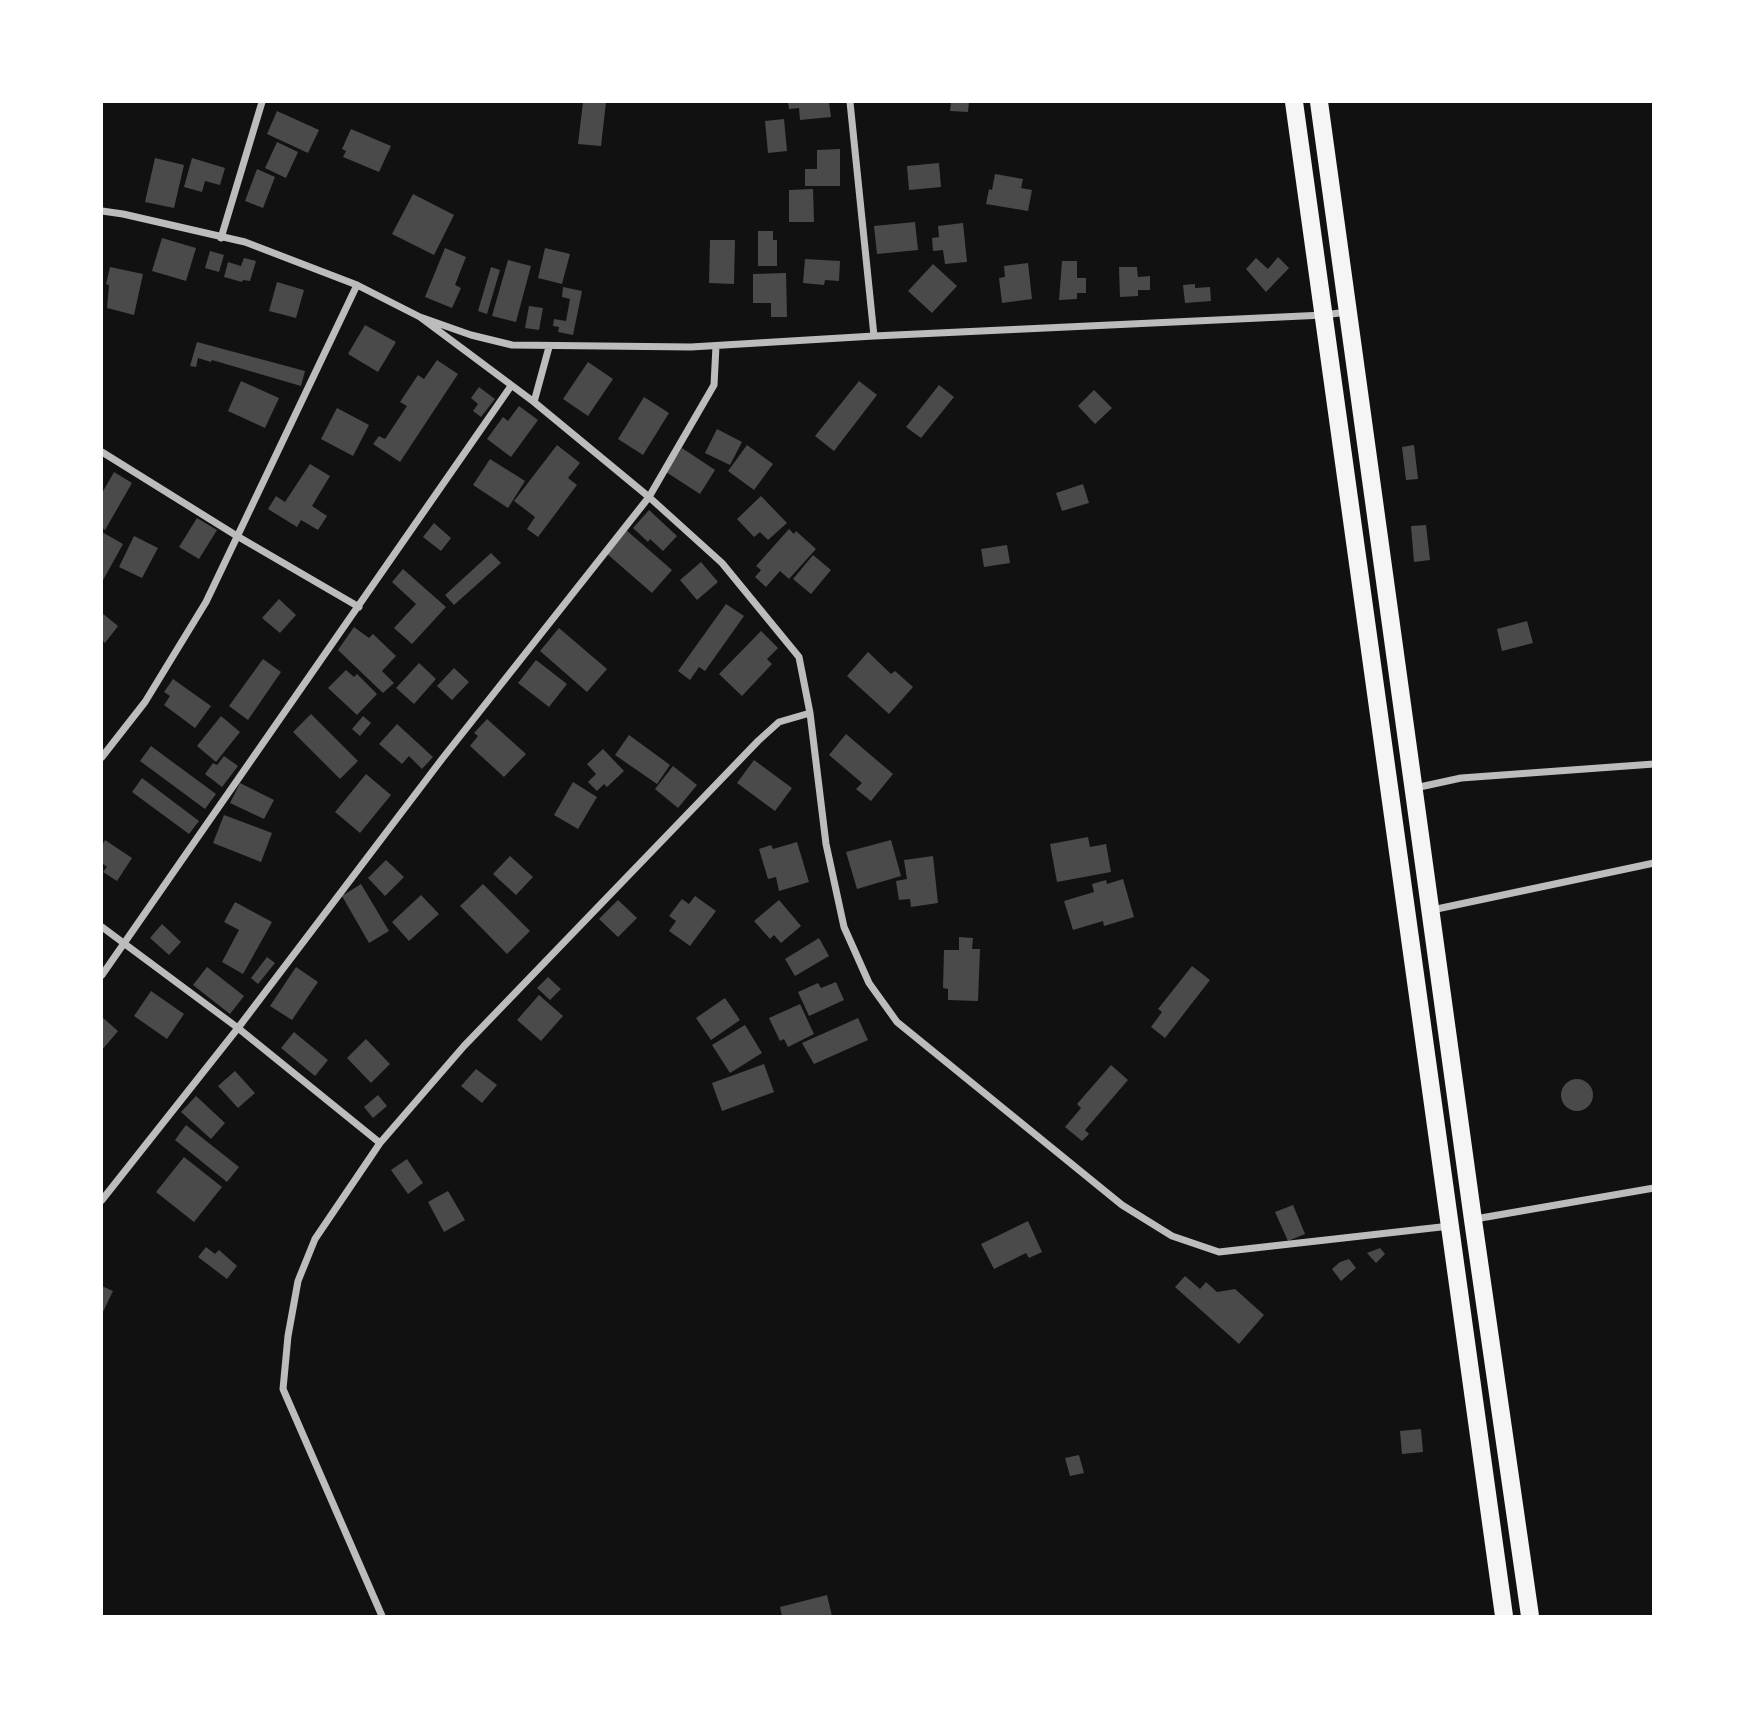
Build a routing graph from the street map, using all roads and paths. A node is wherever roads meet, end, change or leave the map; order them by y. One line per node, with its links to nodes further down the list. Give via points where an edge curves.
1 (262, 102): 6 (street)
2 (850, 102): 11 (street)
3 (1294, 102): 9 (highway)
4 (1319, 102): 8 (highway)
5 (102, 211): 6 (street)
6 (221, 238): 7 (street, via 245,242)
7 (357, 285): 10 (street); 18 (street)
8 (1348, 312): 9 (street); 20 (highway)
9 (1324, 315): 11 (street); 21 (highway)
10 (420, 317): 13 (street, via 512,345); 14 (street)
11 (874, 336): 12 (street)
12 (716, 346): 13 (street); 17 (street, via 714,385)
13 (549, 347): 15 (street)
14 (511, 386): 15 (street); 19 (street)
15 (534, 402): 17 (street)
16 (102, 452): 18 (street)
17 (649, 497): 22 (street, via 722,563 799,657); 31 (street)
18 (237, 536): 19 (street); 23 (street, via 193,624 145,702)
19 (359, 607): 29 (street)
20 (1396, 656): 21 (highway); 25 (highway)
21 (1371, 661): 33 (highway)
22 (810, 713): 34 (street, via 779,722 758,741 464,1046); 38 (street, via 826,844 844,926 869,983 897,1022 1122,1205 1172,1236 1219,1252)
23 (102, 757)
24 (1654, 764): 25 (street, via 1461,778)
25 (1414, 789): 27 (highway)
26 (1654, 863): 27 (street)
27 (1431, 910): 32 (highway)
28 (102, 927): 29 (street)
29 (125, 945): 30 (street); 31 (street)
30 (102, 975)
31 (238, 1028): 34 (street); 36 (street)
32 (1447, 1030): 33 (highway); 37 (highway)
33 (1423, 1034): 38 (highway)
34 (380, 1143): 39 (street, via 315,1239 298,1281 283,1389)
35 (1654, 1188): 37 (street)
36 (102, 1199)
37 (1473, 1220): 41 (highway)
38 (1451, 1226): 40 (highway)
39 (382, 1616)
40 (1504, 1616)
41 (1530, 1616)

